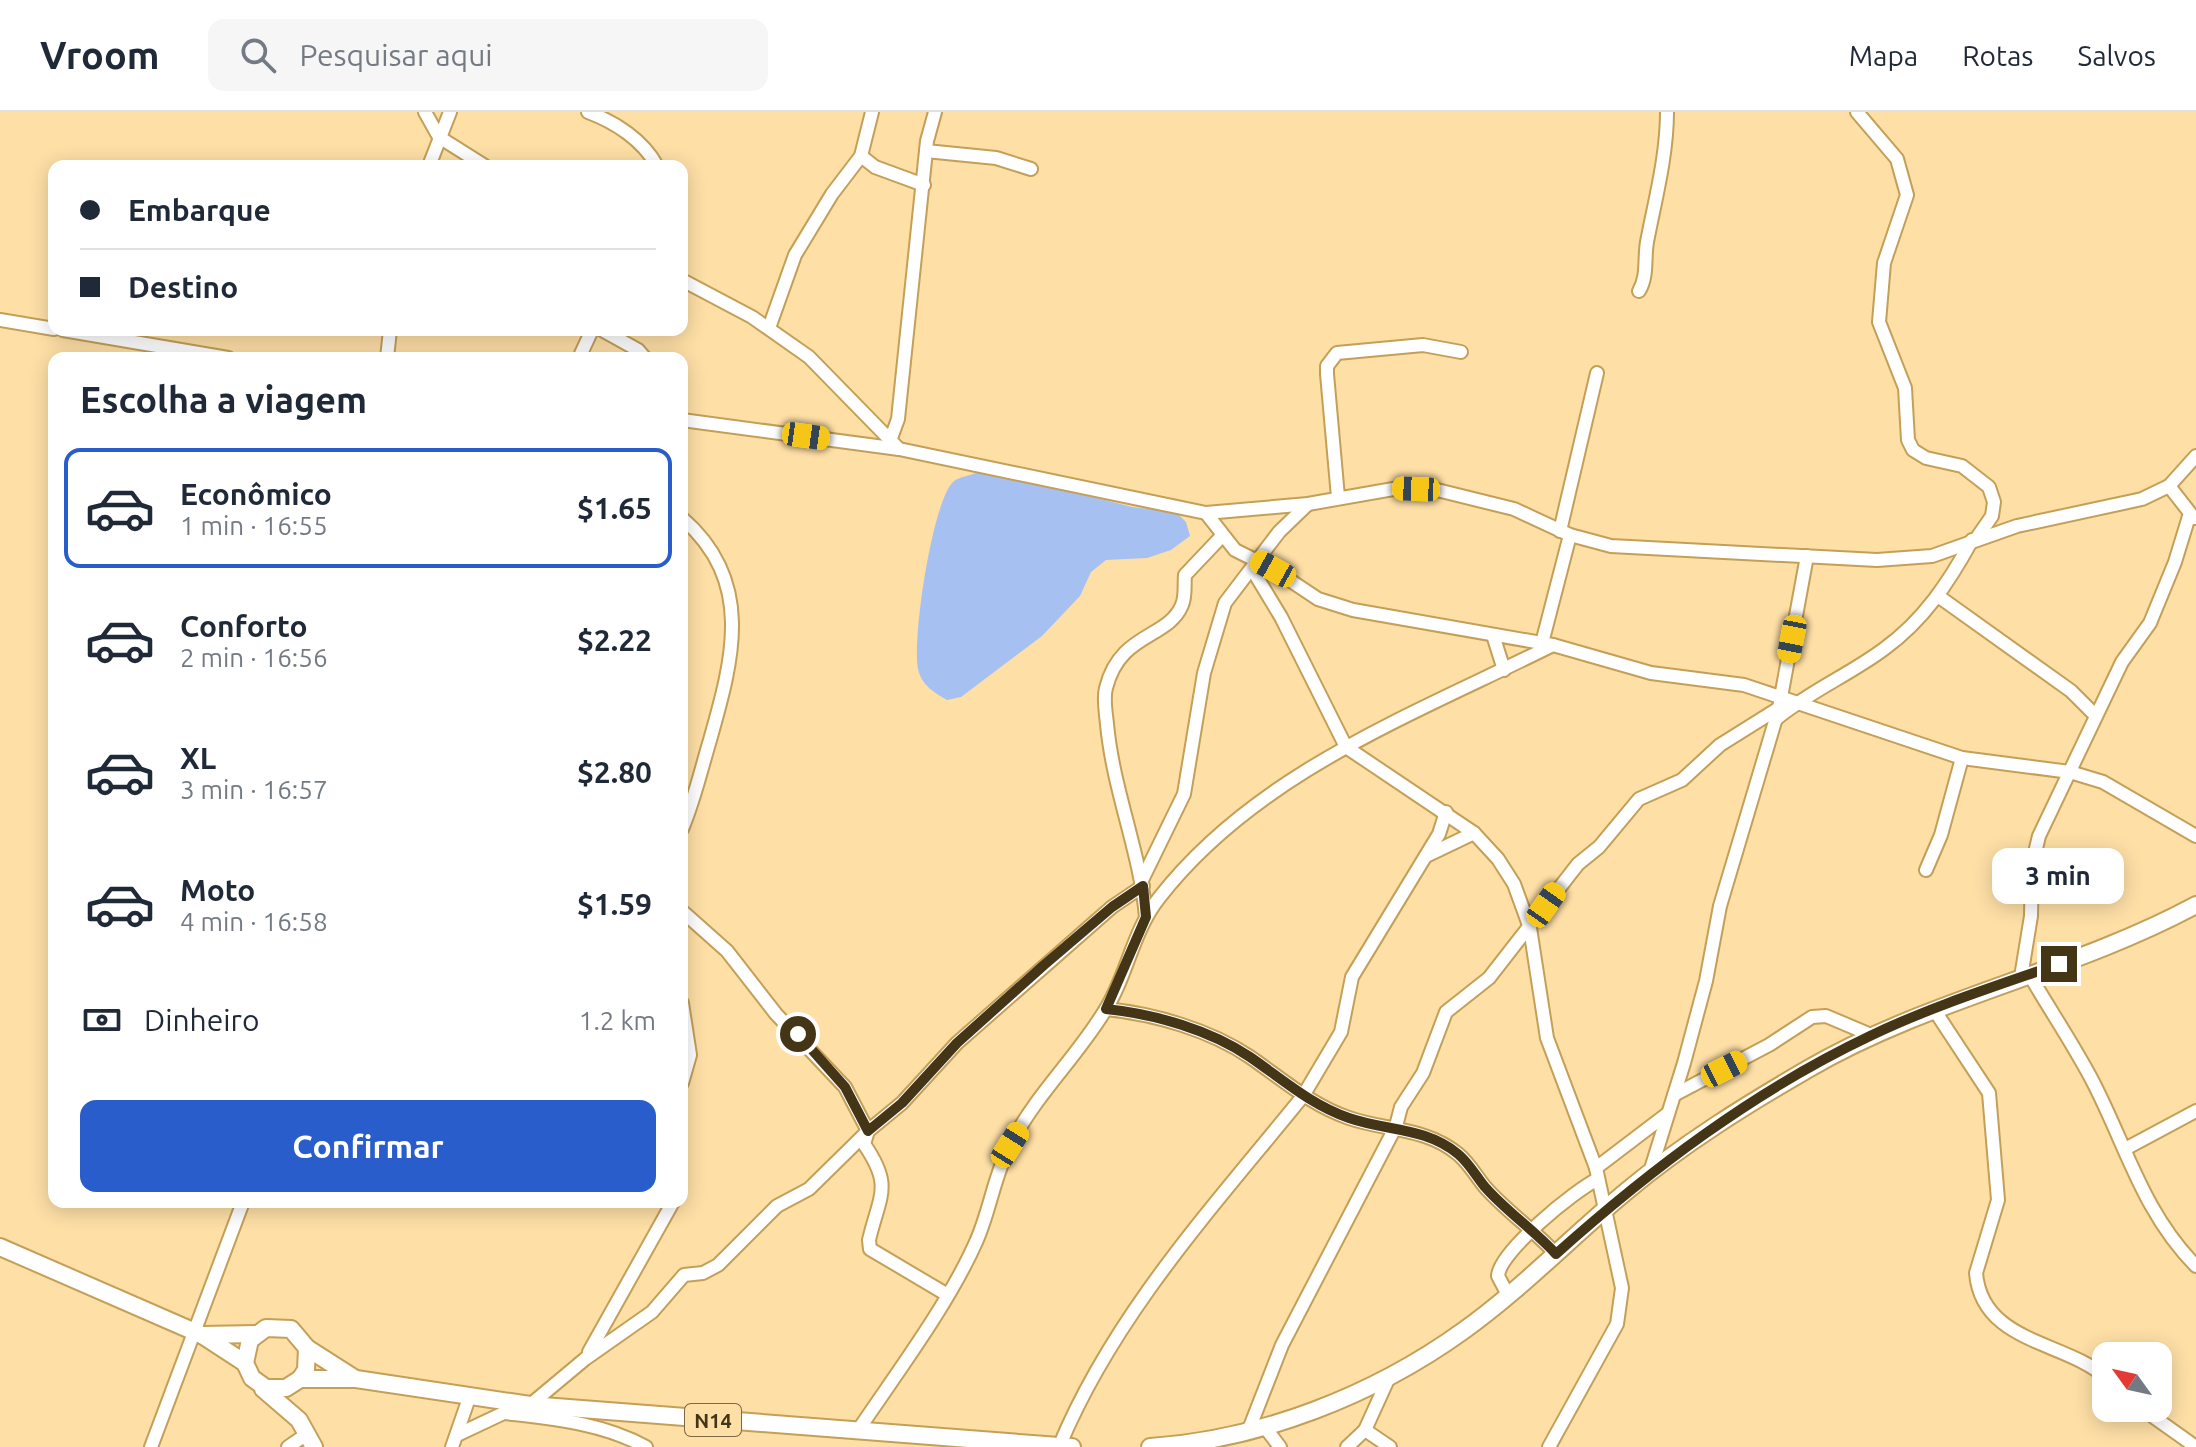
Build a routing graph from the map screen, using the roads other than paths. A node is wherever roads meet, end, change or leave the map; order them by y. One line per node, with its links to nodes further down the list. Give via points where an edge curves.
1 (425, 112): 8 (street)
2 (450, 112): 8 (street)
3 (872, 112): 10 (street)
4 (935, 112): 9 (street)
5 (1667, 112): 17 (street)
6 (1857, 112): 40 (street, via 1897,159 1907,195 1884,263 1879,322 1905,388 1908,440 1926,458 1962,466 1989,487 1992,516)
7 (594, 113): 13 (street, via 624,131)
8 (439, 137): 11 (street); 12 (street)
9 (926, 151): 14 (street, via 996,158); 15 (street)
10 (861, 156): 15 (street, via 887,173); 20 (street, via 795,255)
11 (431, 160)
12 (475, 160)
13 (654, 160)
14 (1031, 169)
15 (924, 185): 28 (street)
16 (688, 283): 20 (street)
17 (1639, 291)
18 (0, 320): 19 (street)
19 (48, 328)
20 (769, 328): 28 (street, via 809,357)
21 (98, 336): 23 (street)
22 (613, 336): 24 (street)
23 (193, 352)
24 (640, 352)
25 (1461, 352): 31 (street, via 1423,345 1337,353 1331,358 1327,374)
26 (1597, 373): 37 (street)
27 (688, 421): 28 (street)
28 (894, 445): 34 (street)
29 (2196, 456): 30 (street)
30 (2169, 486): 35 (street); 40 (street, via 2142,499)
31 (1338, 497): 32 (street); 37 (street, via 1433,489 1514,509)
32 (1308, 504): 33 (street); 39 (street)
33 (1272, 507): 34 (street); 39 (street, via 1279,520)
34 (1206, 513): 38 (street)
35 (2193, 517): 50 (street, via 2150,623 2122,662)
36 (688, 523): 54 (street, via 701,535 726,582 733,650)
37 (1565, 533): 41 (street, via 1611,546 1662,551); 46 (street)
38 (1222, 536): 42 (street); 60 (street, via 1185,575 1185,598 1172,621 1119,656 1105,689 1110,757)
39 (1276, 537): 42 (street); 43 (street)
40 (1974, 539): 41 (street, via 1932,556); 44 (street)
41 (1807, 556): 49 (street)
42 (1255, 565): 43 (street); 51 (street); 60 (street, via 1218,618 1184,794)
43 (1273, 569): 45 (street, via 1318,599 1353,610)
44 (1938, 596): 48 (street, via 1883,650); 50 (street, via 2071,691)
45 (1493, 635): 46 (street); 47 (street)
46 (1548, 644): 47 (street); 49 (street, via 1651,673 1744,685)
47 (1504, 670): 51 (street)
48 (1798, 701): 49 (street); 49 (street); 52 (street)
49 (1779, 707): 64 (street, via 1720,745 1682,780 1639,799 1562,882); 71 (street, via 1720,906 1706,981)
50 (2095, 715): 53 (street)
51 (1346, 747): 55 (street); 63 (street, via 1295,776 1230,828)
52 (1962, 758): 53 (street); 59 (street)
53 (2070, 772): 57 (street, via 2103,782); 65 (street, via 2039,836 2032,865)
54 (688, 810)
55 (1446, 812): 56 (street); 58 (street)
56 (1474, 833): 58 (street); 64 (street, via 1514,884)
57 (2196, 836)
58 (1426, 856): 72 (street, via 1352,977 1341,1032)
59 (1926, 870)
60 (1143, 883): 63 (street); 76 (street, via 957,1043)
61 (2196, 905): 65 (main road, via 2147,932)
62 (688, 916): 76 (street, via 727,951 776,1014 845,1087)
63 (1146, 917): 66 (street)
64 (1530, 928): 75 (street, via 1489,978 1446,1012); 78 (street, via 1547,1038)
65 (2025, 976): 67 (main road); 77 (street, via 2092,1080)
66 (1106, 1009): 72 (street, via 1173,1022 1210,1037 1247,1055); 87 (street, via 1044,1089 1010,1145 975,1245)
67 (1935, 1011): 68 (main road); 94 (street, via 1989,1093 1998,1200 1977,1285 2005,1326)
68 (1871, 1035): 71 (street, via 1826,1016 1812,1017); 79 (main road, via 1721,1121)
69 (688, 1042): 70 (street)
70 (688, 1062)
71 (1674, 1095): 74 (street)
72 (1303, 1096): 75 (street, via 1351,1119); 112 (street, via 1126,1323 1093,1373)
73 (2196, 1111): 77 (street)
74 (1668, 1114): 78 (street); 79 (street)
75 (1396, 1126): 83 (street, via 1458,1154); 102 (street, via 1282,1345)
76 (868, 1131): 87 (street, via 864,1144 878,1161 884,1186 870,1249); 92 (street, via 809,1189 777,1206 718,1265 684,1275 652,1312)
77 (2125, 1149): 86 (street, via 2163,1228)
78 (1597, 1173): 82 (street); 83 (street)
79 (1649, 1174): 82 (main road)
80 (241, 1208): 89 (street)
81 (670, 1208): 92 (street)
82 (1608, 1208): 85 (main road); 118 (street, via 1622,1306)
83 (1534, 1231): 85 (street); 88 (street, via 1498,1268)
84 (0, 1247): 89 (main road)
85 (1556, 1254): 88 (main road)
86 (2195, 1264)
87 (946, 1294): 104 (street)
88 (1508, 1295): 95 (main road, via 1464,1331)
89 (198, 1333): 90 (main road); 93 (main road); 109 (street)
90 (256, 1334): 91 (main road, via 279,1326 291,1329); 93 (main road, via 246,1347)
91 (307, 1348): 96 (main road, N14); 97 (main road, via 306,1370)
92 (585, 1359): 100 (street)
93 (245, 1363): 98 (main road)
94 (2092, 1371)
95 (1390, 1375): 102 (main road); 103 (street)
96 (356, 1379): 97 (main road, N14); 99 (main road, N14)
97 (297, 1382): 98 (main road, via 276,1390); 105 (main road)
98 (258, 1384): 105 (main road)
99 (469, 1398): 100 (main road, N14); 106 (street)
100 (518, 1407): 104 (main road, N14); 106 (street); 111 (street, via 623,1435)
101 (2161, 1422): 119 (street)
102 (1256, 1429): 108 (main road); 115 (street)
103 (1365, 1430): 116 (street); 117 (street)
104 (857, 1432): 107 (main road, N14)
105 (307, 1434): 110 (street)
106 (454, 1441)
107 (938, 1443): 112 (main road, N14)
108 (1176, 1446): 114 (main road)
109 (151, 1447)
110 (288, 1447)
111 (646, 1447)
112 (1060, 1447): 113 (main road, N14)
113 (1072, 1447)
114 (1150, 1447)
115 (1280, 1447)
116 (1347, 1447)
117 (1390, 1447)
118 (1549, 1447)
119 (2196, 1447)

